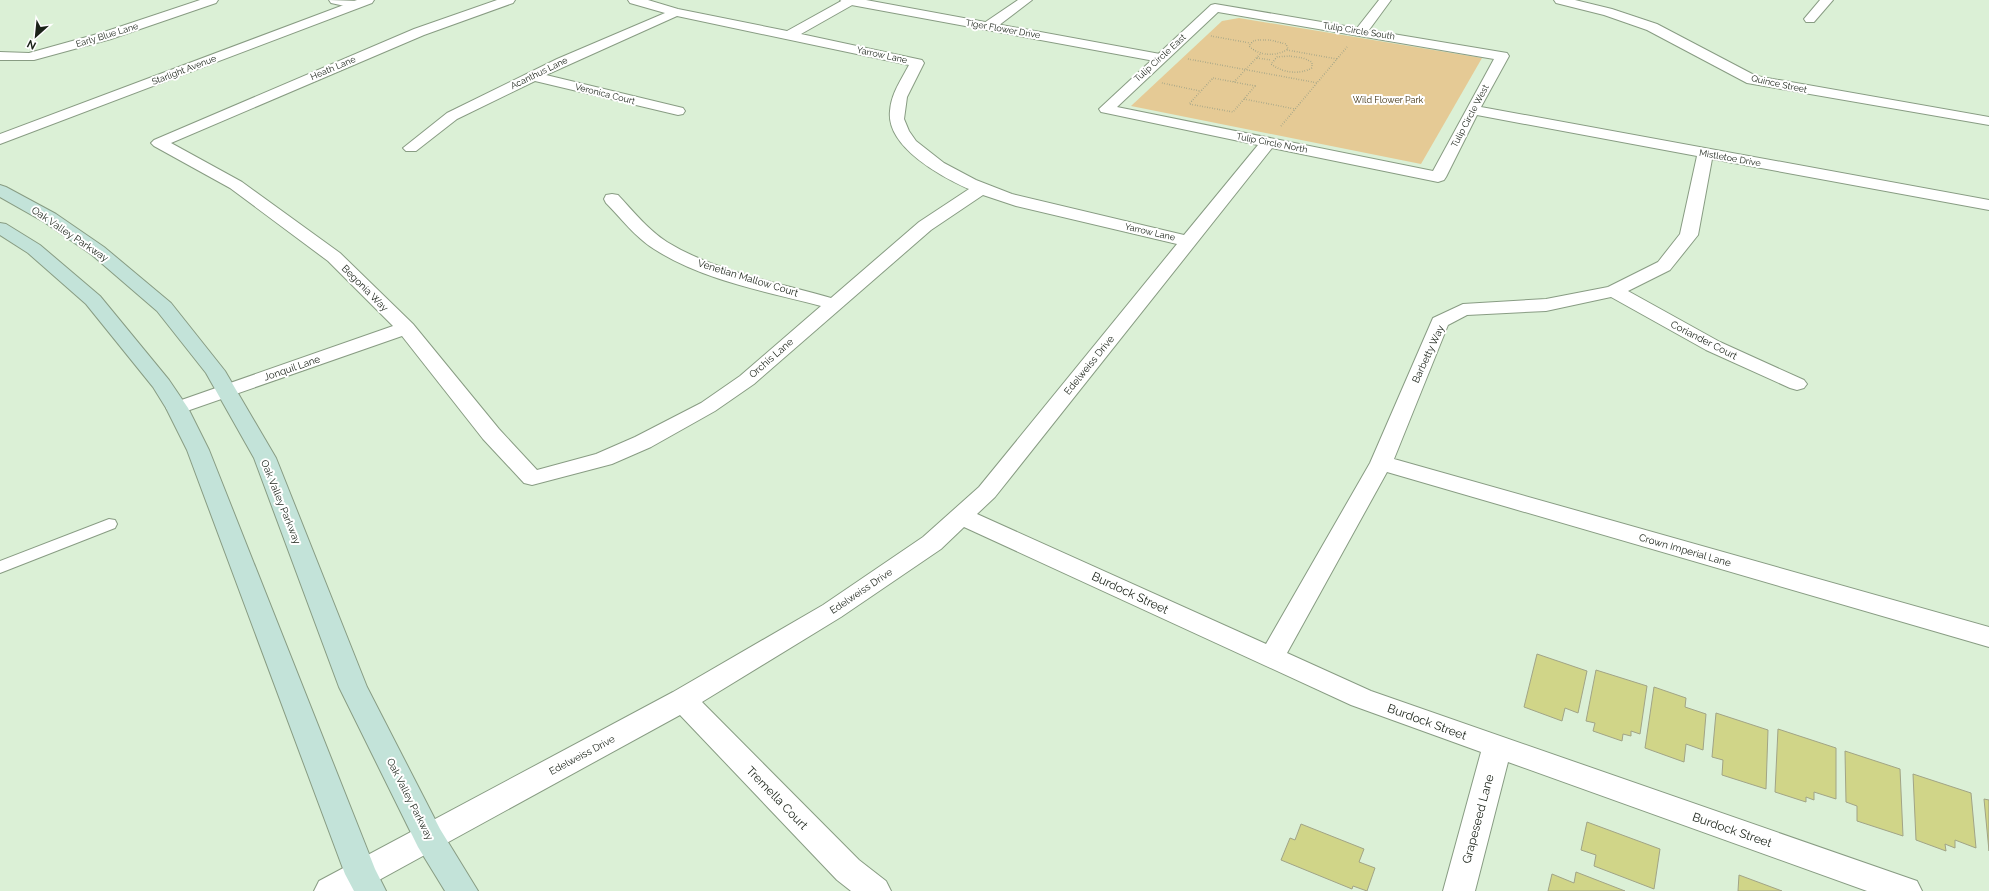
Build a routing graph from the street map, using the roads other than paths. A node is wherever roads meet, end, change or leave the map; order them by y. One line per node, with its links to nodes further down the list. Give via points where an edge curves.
1 (212, 0): 20 (street, Early Blue Lane, via 106,36 29,57)
2 (337, 0): 12 (street); 27 (street, Starlight Avenue)
3 (368, 0): 12 (street, Starlight Avenue)
4 (509, 0): 30 (street, Heath Lane, via 419,32)
5 (634, 0): 14 (street, Yarrow Lane)
6 (848, 0): 16 (street, Tiger Flower Drive); 18 (street)
7 (893, 0): 16 (street, Tiger Flower Drive)
8 (1026, 0): 16 (street)
9 (1385, 0): 17 (street)
10 (1560, 0): 26 (street, Quince Street, via 1608,12 1652,27 1752,80)
11 (1827, 0): 15 (street)
12 (354, 4): 28 (street, Starlight Avenue)
13 (1216, 8): 17 (street, Tulip Circle South); 19 (street, Tulip Circle East)
14 (676, 12): 18 (street, Yarrow Lane); 22 (street, Acanthus Lane)
15 (1810, 19)
16 (994, 22): 19 (street, Tiger Flower Drive)
17 (1361, 32): 21 (street, Tulip Circle South)
18 (790, 35): 34 (street, Yarrow Lane, via 917,63 897,104 897,120 903,133 912,145 934,164)
19 (1164, 54): 23 (street, Tulip Circle East)
20 (0, 56)
21 (1502, 56): 24 (street, Tulip Circle West)
22 (532, 76): 25 (street, Veronica Court); 31 (street, Acanthus Lane, via 452,116)
23 (1106, 109): 29 (street, Tulip Circle North)
24 (1472, 110): 32 (street, Mistletoe Drive); 33 (street, Tulip Circle West)
25 (678, 111)
26 (1989, 120)
27 (0, 126)
28 (0, 140)
29 (1268, 142): 33 (street, Tulip Circle North); 39 (street, Edelweiss Drive)
30 (159, 143): 42 (street, Begonia Way, via 236,185 280,216 334,257)
31 (410, 148)
32 (1705, 153): 37 (street, Mistletoe Drive); 40 (street, Barbetty Way, via 1690,235 1664,266)
33 (1438, 177)
34 (982, 188): 39 (street, Yarrow Lane, via 1020,201); 41 (street, Orchis Lane, via 925,226)
35 (0, 190): 44 (main road, Oak Valley Parkway, via 50,218 98,250 164,307 214,371)
36 (612, 199): 41 (street, Venetian Mallow Court, via 651,238 680,256 730,275)
37 (1989, 205)
38 (0, 228): 45 (main road, via 34,249 93,300 157,378)
39 (1187, 241): 48 (street, Edelweiss Drive, via 987,492)
40 (1614, 291): 43 (street, Coriander Court, via 1713,346); 46 (street, Barbetty Way, via 1546,305 1463,310 1440,322)
41 (833, 304): 47 (street, Orchis Lane, via 747,380 708,407 643,442 604,459)
42 (406, 328): 44 (street, Jonquil Lane); 47 (street, Begonia Way, via 491,434)
43 (1797, 384)
44 (226, 391): 45 (street, Jonquil Lane); 55 (main road, Oak Valley Parkway, via 265,458 353,687)
45 (177, 408): 56 (main road, via 198,450)
46 (1381, 463): 51 (street, Crown Imperial Lane); 52 (street, Barbetty Way)
47 (532, 478)
48 (962, 517): 52 (street, Burdock Street); 53 (street, Edelweiss Drive, via 932,543 832,611)
49 (109, 524): 50 (lane)
50 (0, 567)
51 (1989, 637)
52 (1271, 658): 54 (street, Burdock Street, via 1361,698)
53 (683, 700): 55 (street, Edelweiss Drive); 59 (street, Tremella Court, via 848,870)
54 (1497, 747): 60 (street, Grapeseed Lane); 61 (street, Burdock Street)
55 (429, 838): 56 (street, Edelweiss Drive); 58 (main road, Oak Valley Parkway)
56 (366, 883): 57 (street, Edelweiss Drive)
57 (330, 891)
58 (462, 891)
59 (875, 891)
60 (1459, 891)
61 (1906, 891)

